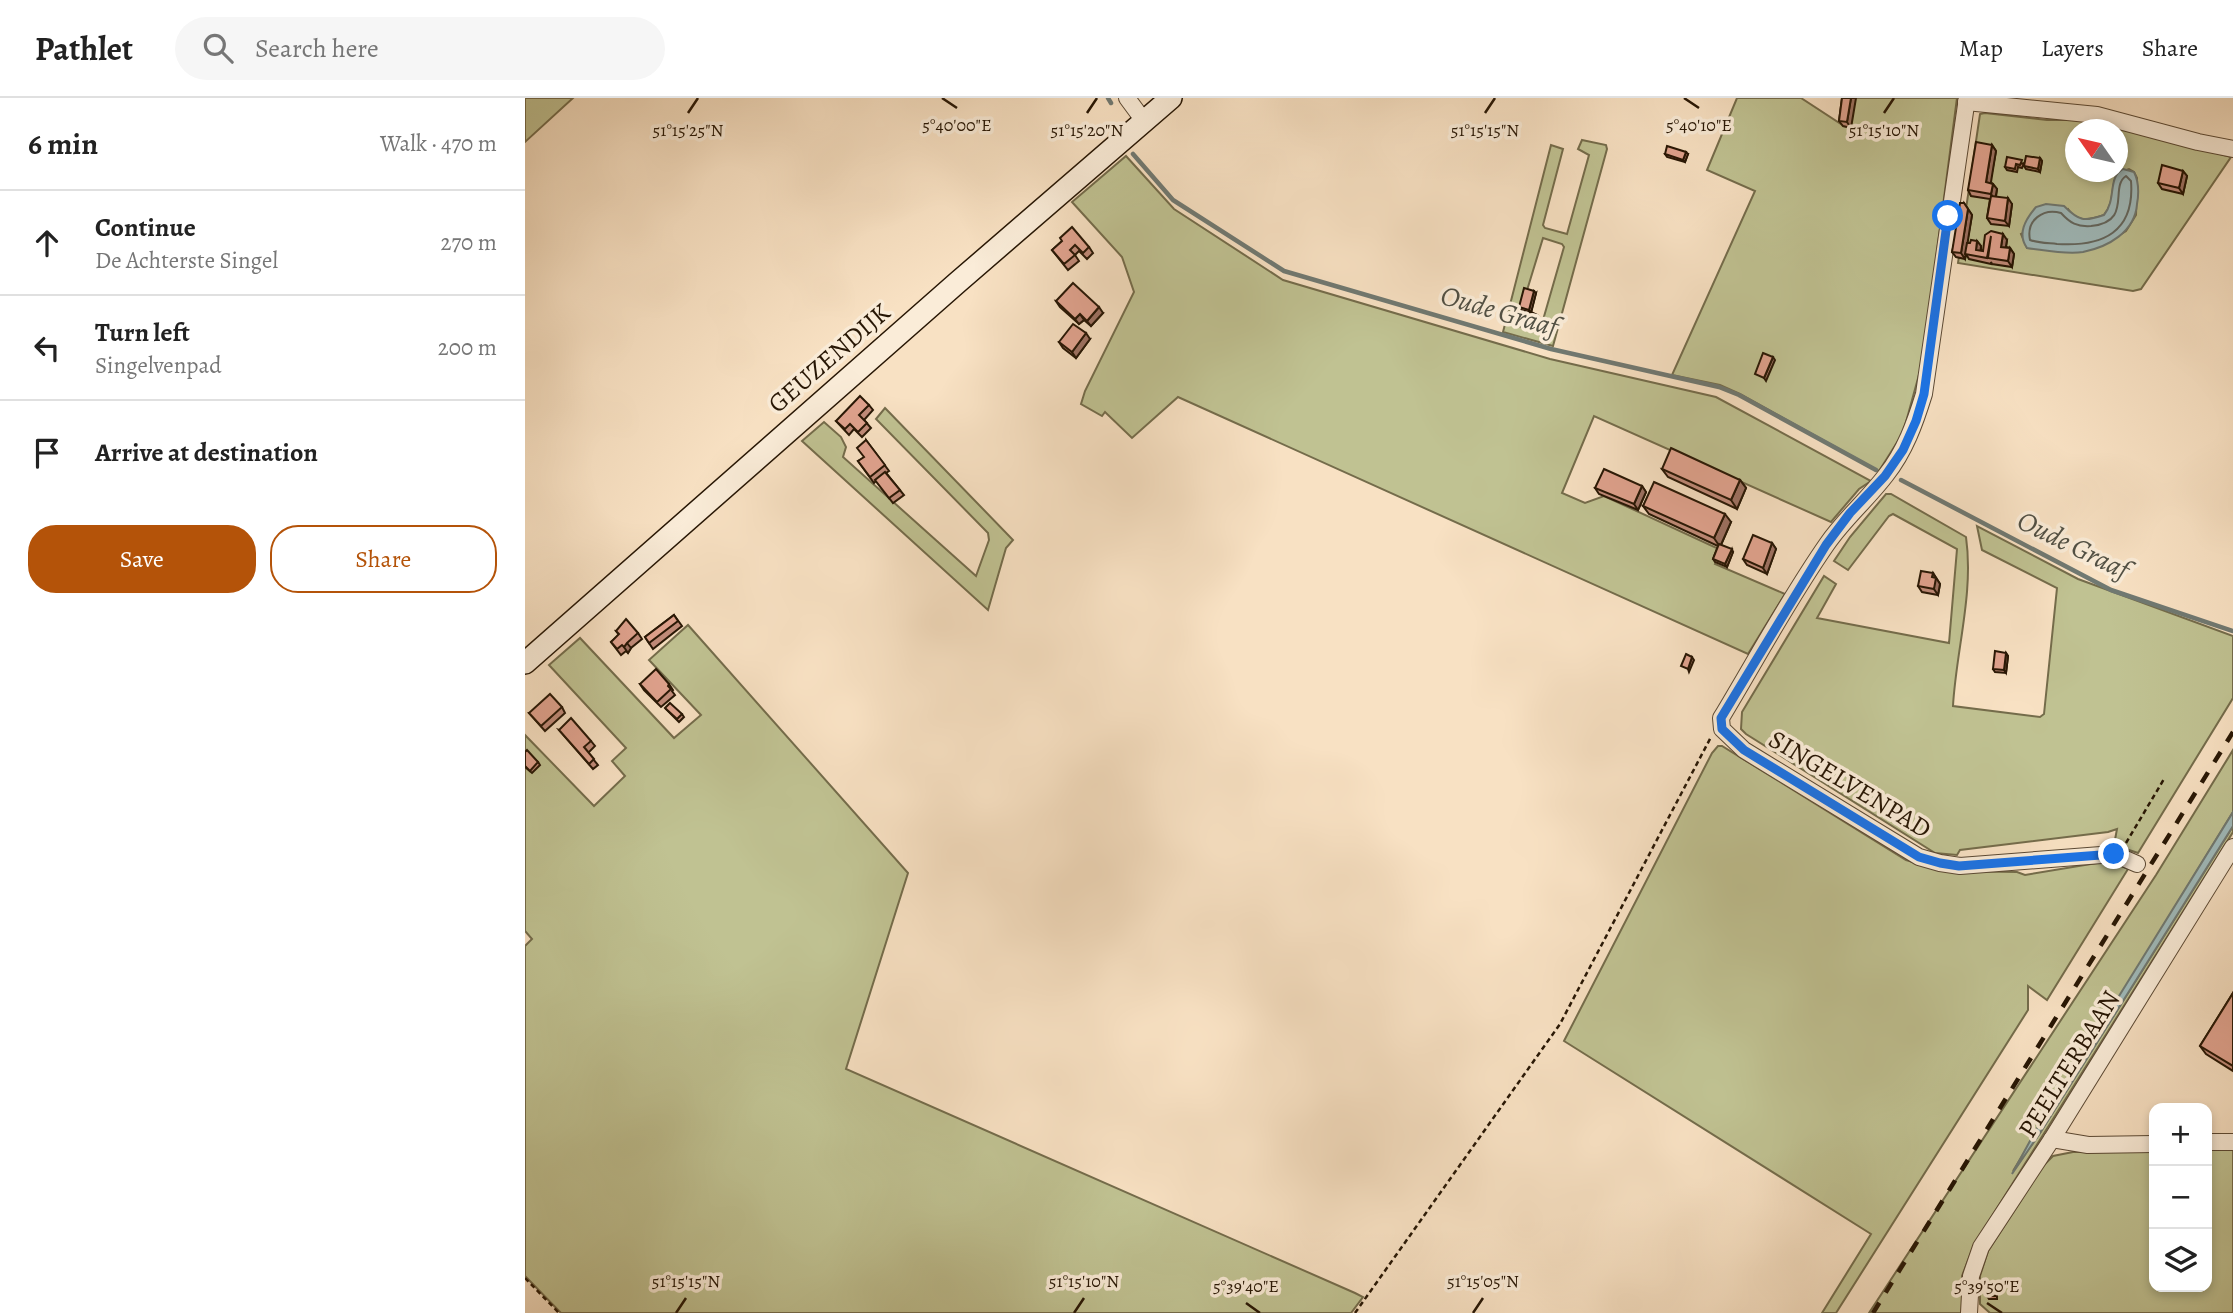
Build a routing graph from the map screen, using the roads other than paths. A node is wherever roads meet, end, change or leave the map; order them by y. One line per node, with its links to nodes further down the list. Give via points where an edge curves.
1 (1127, 98): 4 (street)
2 (1171, 98): 4 (main road, GEUZENDIJK)
3 (1967, 100): 5 (street, via 2097,115); 8 (street, SINGELVENPAD, via 1924,394 1916,421 1885,476 1826,545 1721,718 1722,729 1744,750 1919,857 1959,866 2104,854)
4 (1145, 121): 6 (main road, GEUZENDIJK)
5 (2233, 149)
6 (525, 663)
7 (2233, 847): 9 (street, PEELTERBAAN)
8 (2137, 864)
9 (2052, 1139): 12 (street, via 2088,1145); 13 (street, PEELTERBAAN, via 1981,1247 1971,1276)
10 (2212, 1142): 11 (street)
11 (2233, 1142)
12 (2149, 1144)
13 (1969, 1313)

